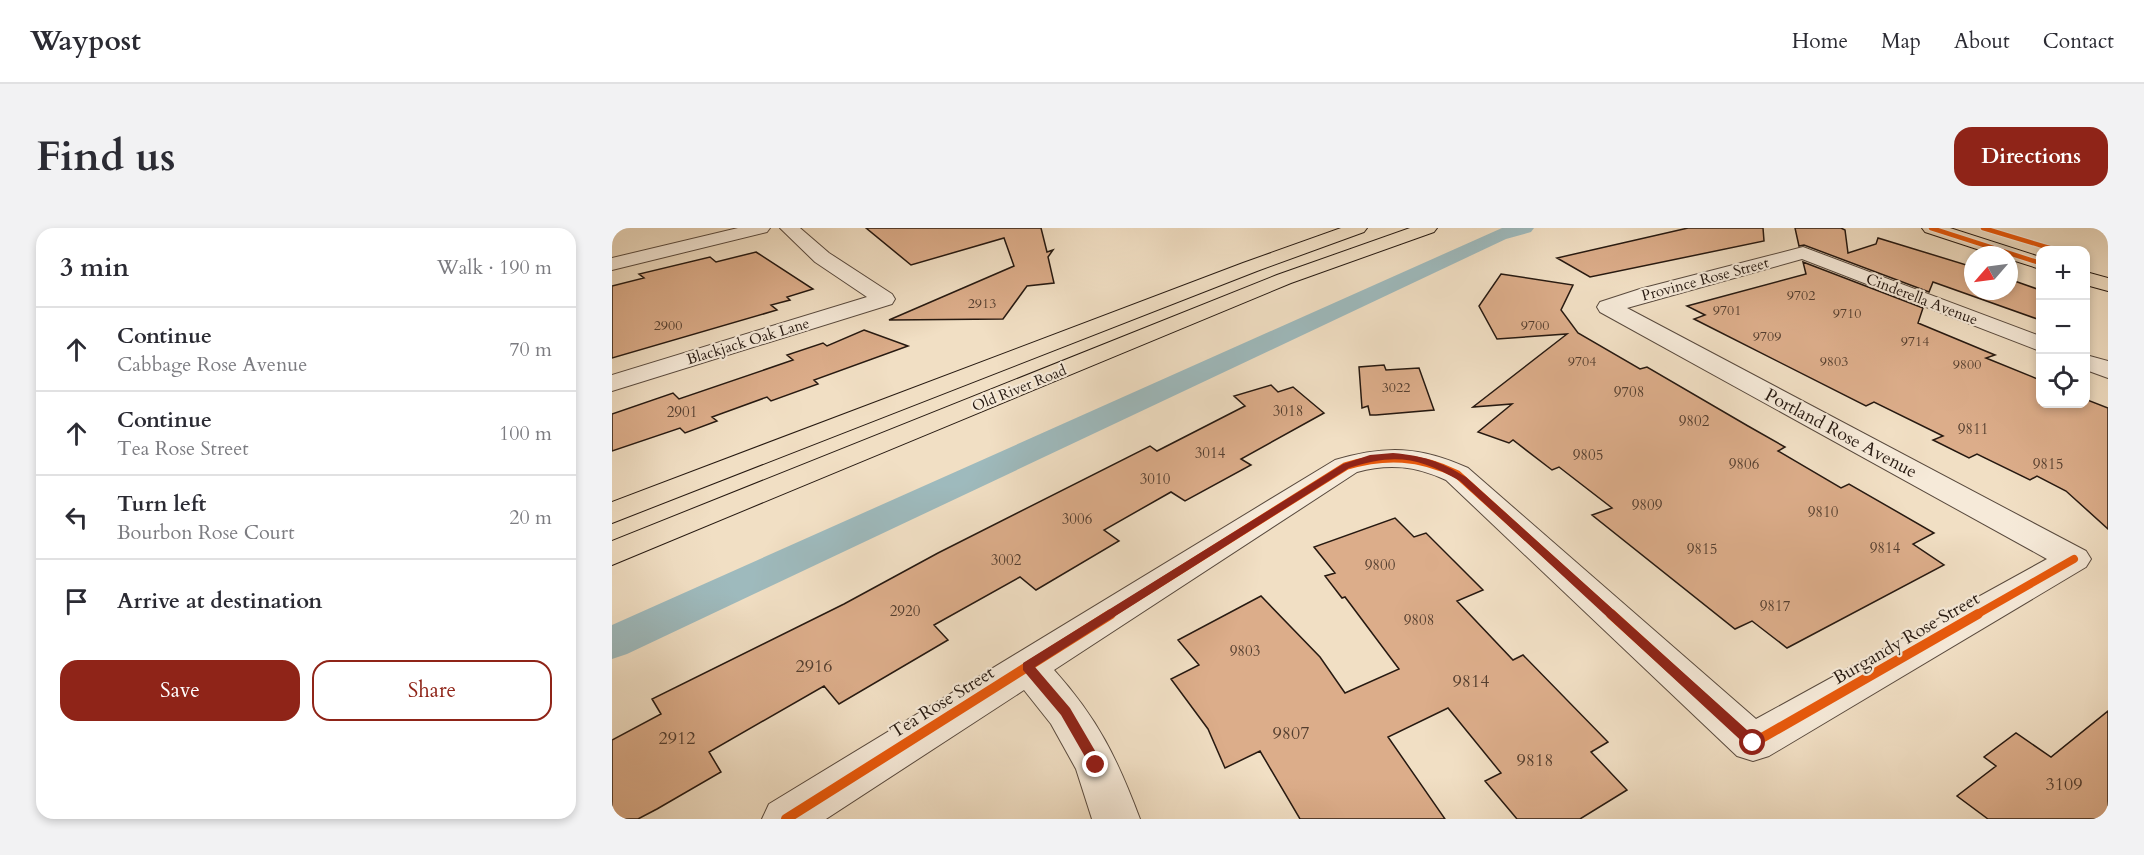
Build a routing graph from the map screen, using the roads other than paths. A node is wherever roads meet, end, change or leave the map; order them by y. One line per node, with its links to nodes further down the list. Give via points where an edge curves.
1 (761, 228): 10 (street)
2 (789, 228): 17 (street, Blackjack Oak Lane, via 830,265 884,299)
3 (1358, 228): 18 (main road, Old River Road)
4 (1428, 228): 19 (main road, Old River Road, via 1284,279)
5 (1931, 228): 9 (main road)
6 (1983, 228): 7 (main road)
7 (2043, 246)
8 (1803, 253): 13 (street, Province Rose Street); 14 (street, Cinderella Avenue)
9 (2036, 262)
10 (612, 264)
11 (2090, 266): 12 (main road)
12 (2101, 279)
13 (1608, 307): 20 (street, Portland Rose Avenue)
14 (2036, 342)
15 (2090, 364): 16 (street)
16 (2108, 370)
17 (612, 383)
18 (612, 513)
19 (612, 554)
20 (2074, 559): 22 (street, Burgandy Rose Street)
21 (1027, 666): 22 (street, Tea Rose Street, via 1346,466 1370,458 1416,458 1437,464 1463,479); 23 (street, Tea Rose Street); 24 (street, via 1066,712 1096,765)
22 (1753, 743)
23 (786, 819)
24 (1116, 819)

